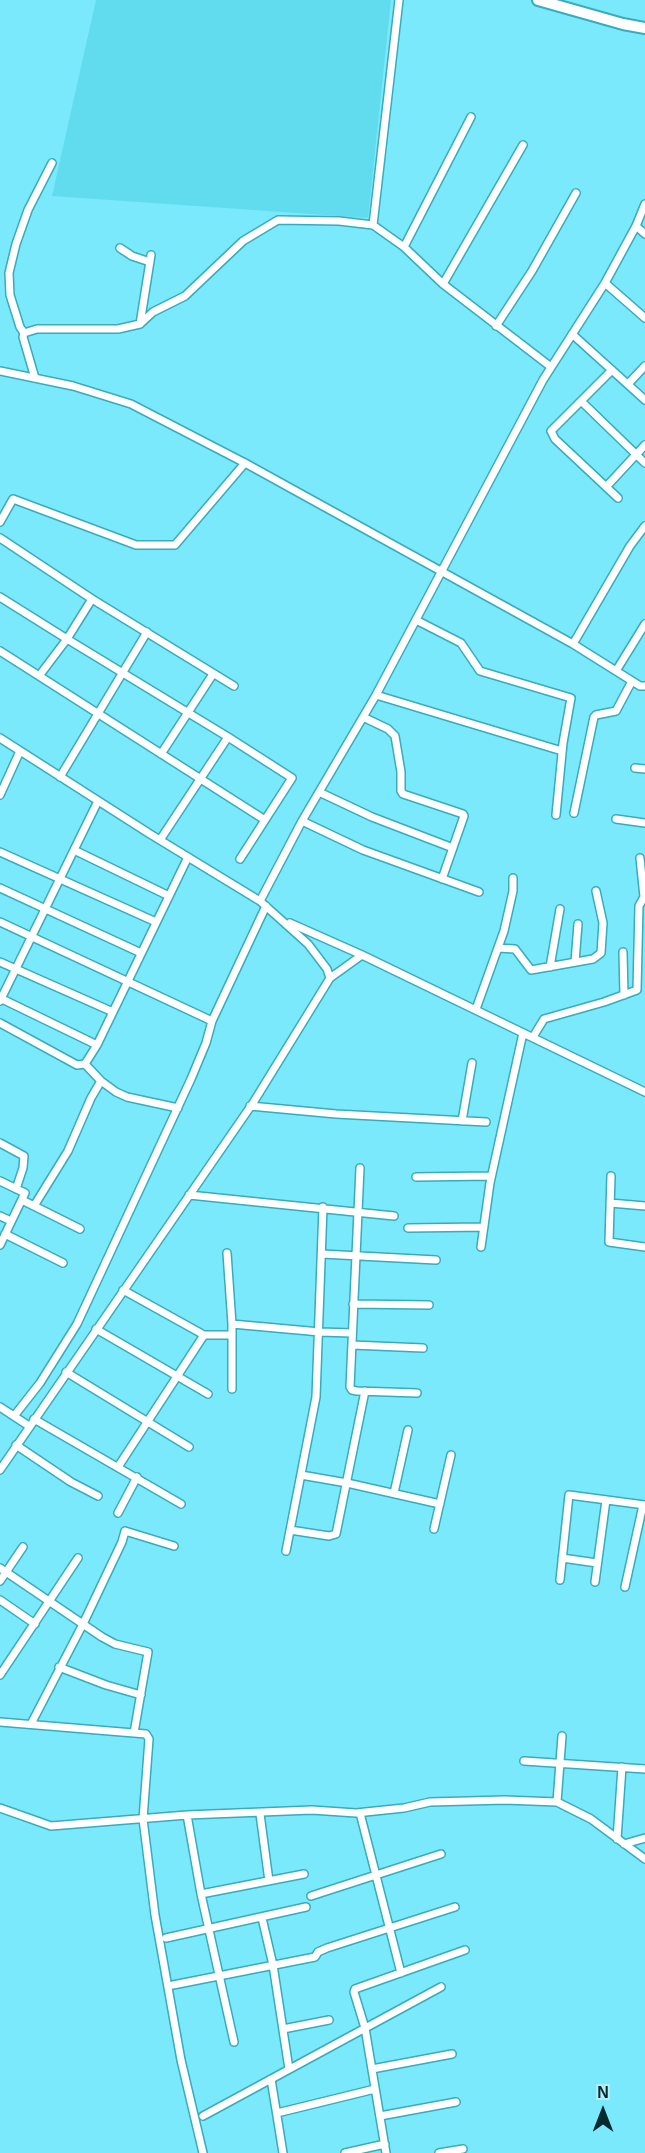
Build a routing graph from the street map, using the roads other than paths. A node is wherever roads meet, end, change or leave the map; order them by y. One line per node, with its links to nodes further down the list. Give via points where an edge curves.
1 (399, 0): 9 (street)
2 (538, 0): 3 (street)
3 (645, 28)
4 (471, 117): 13 (street)
5 (523, 145): 15 (street)
6 (52, 162): 19 (street, via 28,210 9,273 10,295)
7 (576, 193): 18 (street)
8 (645, 204): 10 (street)
9 (373, 225): 13 (street); 17 (street, via 278,220 243,241 185,296 153,312)
10 (636, 226): 11 (street); 14 (street)
11 (645, 234)
12 (120, 248): 17 (street, via 132,256 150,258)
13 (404, 248): 15 (street)
14 (605, 283): 16 (street); 20 (street)
15 (443, 284): 18 (street)
16 (645, 318)
17 (140, 324): 19 (street, via 118,329)
18 (496, 326): 22 (street)
19 (24, 333): 25 (street)
20 (572, 334): 22 (street); 23 (street)
21 (645, 366): 26 (street)
22 (551, 367): 38 (street)
23 (612, 370): 26 (street); 28 (street)
24 (0, 371): 25 (street)
25 (35, 378): 31 (street, via 131,404)
26 (628, 384): 27 (street)
27 (645, 400)
28 (581, 401): 30 (street); 33 (street, via 553,427 552,434)
29 (645, 445): 30 (street)
30 (636, 454): 32 (street); 33 (street)
31 (245, 463): 35 (street, via 175,545 136,545 13,499); 38 (street)
32 (645, 463)
33 (606, 487): 34 (street)
34 (618, 498)
35 (0, 522)
36 (645, 525): 45 (street)
37 (0, 538): 40 (street)
38 (442, 573): 41 (street); 45 (street)
39 (0, 597): 44 (street)
40 (92, 599): 43 (street); 44 (street)
41 (417, 620): 54 (street); 61 (street, via 461,643 480,671 571,698)
42 (645, 624): 47 (street)
43 (147, 632): 48 (street); 49 (street)
44 (67, 639): 48 (street); 50 (street)
45 (573, 644): 47 (street)
46 (0, 651): 50 (street)
47 (616, 671): 51 (street)
48 (123, 673): 55 (street); 56 (street)
49 (213, 674): 52 (street); 55 (street)
50 (39, 676): 56 (street)
51 (632, 681): 53 (street); 72 (street, via 616,711 594,717)
52 (234, 686)
53 (645, 686)
54 (376, 695): 57 (street); 61 (street)
55 (188, 712): 58 (street); 62 (street)
56 (98, 714): 62 (street); 66 (street)
57 (363, 717): 69 (street); 79 (street, via 394,736 403,794 463,814)
58 (228, 737): 68 (street); 75 (street, via 292,778)
59 (0, 738): 60 (street)
60 (20, 751): 66 (street); 67 (street)
61 (562, 751): 73 (street)
62 (161, 754): 68 (street)
63 (635, 768): 64 (street)
64 (645, 769)
65 (0, 775): 67 (street)
66 (60, 777): 71 (street)
67 (8, 778): 70 (street)
68 (200, 779): 75 (street); 78 (street)
69 (319, 792): 76 (street); 79 (street, via 372,818)
70 (0, 795)
71 (98, 801): 78 (street); 80 (street)
72 (574, 813)
73 (556, 815)
74 (616, 819): 77 (street)
75 (265, 820): 84 (street)
76 (302, 821): 87 (street, via 363,850); 92 (street)
77 (645, 823)
78 (160, 840): 82 (street)
79 (453, 848): 87 (street)
80 (74, 850): 86 (street); 91 (street)
81 (0, 852): 86 (street)
82 (188, 857): 91 (street); 92 (street)
83 (640, 858): 111 (street, via 644,900 639,906)
84 (240, 859)
85 (513, 878): 100 (street, via 509,914)
86 (60, 879): 93 (street); 97 (street)
87 (442, 879): 90 (street)
88 (0, 888): 93 (street)
89 (596, 891): 105 (street, via 603,922 601,953 593,959)
90 (479, 892)
91 (169, 896): 97 (street)
92 (263, 903): 95 (street); 116 (street)
93 (45, 909): 99 (street); 102 (street)
94 (560, 909): 106 (street)
95 (284, 921): 103 (street); 108 (street, via 308,944)
96 (0, 922): 99 (street)
97 (156, 922): 102 (street)
98 (578, 924): 105 (street)
99 (32, 936): 107 (street); 109 (street)
100 (498, 948): 106 (street, via 515,949 531,970); 114 (street)
101 (623, 952): 112 (street)
102 (141, 953): 109 (street)
103 (362, 955): 108 (street); 114 (street)
104 (0, 962): 107 (street)
105 (575, 962): 106 (street)
106 (550, 967)
107 (16, 969): 113 (street); 115 (street)
108 (330, 978): 125 (street)
109 (128, 981): 115 (street); 116 (street)
110 (645, 988): 111 (street)
111 (637, 990): 112 (street)
112 (624, 994): 119 (street, via 544,1019)
113 (0, 999): 120 (street)
114 (476, 1009): 118 (street)
115 (113, 1012): 120 (street)
116 (212, 1021): 126 (street)
117 (0, 1023): 122 (street, via 76,1065)
118 (523, 1033): 119 (street); 131 (street)
119 (533, 1037): 124 (street)
120 (97, 1045): 122 (street)
121 (471, 1063): 127 (street)
122 (85, 1064): 123 (street)
123 (101, 1081): 126 (street, via 127,1097); 139 (street, via 68,1150)
124 (645, 1092)
125 (250, 1106): 127 (street); 136 (street)
126 (178, 1108): 176 (street, via 77,1324)
127 (462, 1121): 128 (street)
128 (486, 1122)
129 (0, 1143): 135 (street, via 24,1156)
130 (360, 1168): 142 (street)
131 (491, 1176): 133 (street); 146 (street)
132 (611, 1176): 138 (street)
133 (416, 1177)
134 (0, 1181): 135 (street)
135 (16, 1189): 137 (street, via 25,1193)
136 (189, 1195): 141 (street); 158 (street)
137 (22, 1200): 139 (street); 145 (street)
138 (610, 1203): 140 (street); 152 (street, via 609,1242)
139 (34, 1206): 148 (street)
140 (645, 1206)
141 (323, 1207): 142 (street); 154 (street)
142 (357, 1211): 144 (street); 155 (street)
143 (0, 1216): 145 (street)
144 (394, 1216)
145 (11, 1221): 149 (street)
146 (484, 1227): 147 (street); 151 (street)
147 (408, 1228)
148 (80, 1229)
149 (5, 1234): 150 (street); 157 (street)
150 (0, 1245)
151 (481, 1247)
152 (645, 1247)
153 (226, 1253): 161 (street)
154 (322, 1254): 155 (street); 163 (street)
155 (355, 1256): 156 (street); 159 (street)
156 (436, 1260)
157 (63, 1263)
158 (123, 1290): 162 (street); 165 (street)
159 (353, 1304): 160 (street); 164 (street)
160 (429, 1305)
161 (232, 1324): 163 (street); 166 (street)
162 (96, 1329): 169 (street); 170 (street)
163 (320, 1332): 164 (street); 186 (street, via 316,1397)
164 (352, 1333): 167 (street)
165 (204, 1335): 166 (street); 170 (street)
166 (232, 1335): 171 (street)
167 (352, 1345): 168 (street); 172 (street, via 350,1387)
168 (423, 1348)
169 (66, 1372): 177 (street); 178 (street)
170 (177, 1376): 174 (street); 178 (street)
171 (232, 1389)
172 (365, 1391): 173 (street); 188 (street)
173 (417, 1393)
174 (208, 1394)
175 (0, 1407): 176 (street)
176 (14, 1416): 179 (street)
177 (34, 1419): 179 (street); 184 (street)
178 (147, 1422): 182 (street); 184 (street)
179 (29, 1426): 181 (street)
180 (408, 1430): 189 (street)
181 (16, 1445): 185 (street); 190 (street)
182 (189, 1447)
183 (451, 1455): 193 (street)
184 (118, 1467): 187 (street)
185 (0, 1470)
186 (301, 1475): 188 (street); 197 (street)
187 (137, 1477): 192 (street); 195 (street)
188 (347, 1482): 189 (street); 197 (street, via 336,1534)
189 (394, 1493): 193 (street)
190 (98, 1496)
191 (606, 1500): 194 (street); 202 (street, via 569,1495); 203 (street)
192 (181, 1504)
193 (440, 1504): 196 (street)
194 (644, 1505): 208 (street)
195 (118, 1513)
196 (435, 1529)
197 (290, 1530): 200 (street)
198 (174, 1546): 212 (street, via 125,1531)
199 (23, 1547): 204 (street)
200 (286, 1551)
201 (78, 1558): 210 (street)
202 (562, 1558): 203 (street); 205 (street)
203 (597, 1563): 207 (street)
204 (3, 1570): 206 (street); 210 (street)
205 (560, 1580)
206 (0, 1581)
207 (594, 1582)
208 (625, 1587)
209 (0, 1600): 211 (street)
210 (50, 1601): 211 (street); 212 (street)
211 (35, 1624): 214 (street)
212 (83, 1624): 213 (street); 215 (street, via 115,1644 148,1652)
213 (59, 1667): 215 (street); 217 (street)
214 (0, 1674)
215 (141, 1695): 218 (street)
216 (0, 1722): 217 (street)
217 (31, 1724): 218 (street)
218 (134, 1733): 229 (street, via 146,1734 149,1739)
219 (562, 1736): 221 (street)
220 (524, 1761): 221 (street)
221 (560, 1763): 222 (street); 224 (street)
222 (622, 1767): 223 (street); 231 (street)
223 (645, 1769)
224 (557, 1802): 226 (street, via 430,1802); 231 (street, via 591,1819)
225 (0, 1808): 229 (street, via 51,1826)
226 (360, 1813): 227 (street, via 312,1810); 235 (street)
227 (260, 1814): 228 (street); 236 (street)
228 (187, 1815): 229 (street); 237 (street)
229 (143, 1819): 266 (street, via 163,1968)
230 (645, 1838): 231 (street)
231 (620, 1841): 233 (street)
232 (441, 1854): 235 (street)
233 (645, 1859)
234 (304, 1874): 236 (street)
235 (377, 1875): 238 (street); 242 (street)
236 (269, 1881): 237 (street)
237 (201, 1894): 243 (street)
238 (311, 1896)
239 (306, 1907): 241 (street)
240 (455, 1907): 242 (street)
241 (262, 1918): 243 (street); 246 (street)
242 (391, 1928): 246 (street, via 327,1948 315,1957); 247 (street)
243 (209, 1929): 244 (street); 248 (street)
244 (166, 1938)
245 (465, 1950): 247 (street)
246 (273, 1965): 248 (street); 253 (street)
247 (401, 1973): 252 (street, via 355,1989)
248 (219, 1975): 249 (street); 254 (street)
249 (173, 1985)
250 (441, 1987): 252 (street)
251 (329, 2020): 253 (street)
252 (365, 2028): 256 (street); 257 (street)
253 (283, 2029): 256 (street)
254 (234, 2042)
255 (452, 2054): 257 (street)
256 (289, 2069): 258 (street)
257 (372, 2069): 259 (street)
258 (271, 2079): 261 (street); 262 (street)
259 (375, 2089): 261 (street); 263 (street)
260 (456, 2102): 263 (street)
261 (277, 2113): 267 (street)
262 (203, 2116)
263 (380, 2116): 264 (street)
264 (385, 2144): 268 (street); 269 (street)
265 (463, 2149): 270 (street)
266 (203, 2153)
267 (283, 2153)
268 (345, 2153)
269 (386, 2153)
270 (440, 2153)

